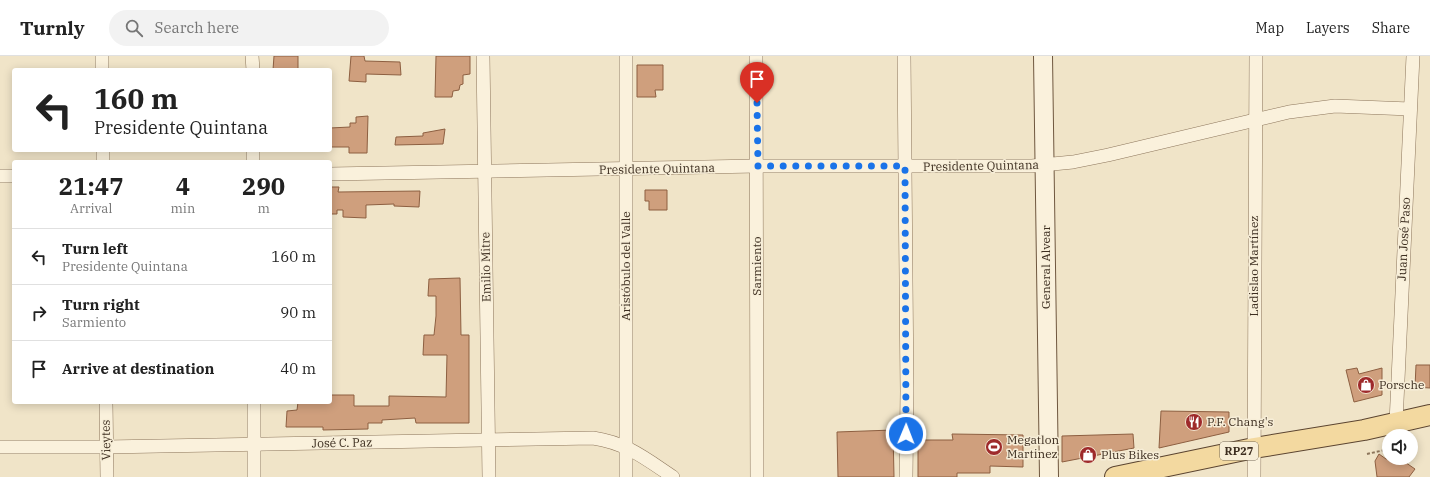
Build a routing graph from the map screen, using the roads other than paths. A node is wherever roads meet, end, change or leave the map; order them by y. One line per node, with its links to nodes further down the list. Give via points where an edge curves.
1 (102, 56): 10 (street)
2 (252, 56): 11 (street)
3 (483, 56): 18 (street, Emilio Mitre)
4 (626, 56): 17 (street, Aristóbulo del Valle)
5 (756, 56): 15 (street, Sarmiento)
6 (904, 56): 16 (street)
7 (1044, 56): 14 (street, General Alvear)
8 (1256, 56): 13 (street, Ladislao Martínez)
9 (1413, 56): 12 (street, Juan José Paso)
10 (102, 68)
11 (252, 68)
12 (1410, 109): 13 (street, Presidente Quintana, via 1335,106); 25 (street, Juan José Paso)
13 (1254, 120): 14 (street, Presidente Quintana, via 1108,155); 31 (street, Ladislao Martínez)
14 (1045, 165): 16 (street, Presidente Quintana); 39 (street, General Alvear)
15 (758, 166): 16 (street, Presidente Quintana); 17 (street, Presidente Quintana); 37 (street, Sarmiento)
16 (905, 166): 38 (street)
17 (626, 170): 18 (street, Presidente Quintana); 28 (street, Aristóbulo del Valle)
18 (484, 172): 19 (street, Presidente Quintana); 26 (street, Emilio Mitre)
19 (332, 174)
20 (0, 176): 21 (street)
21 (12, 176)
22 (106, 404): 30 (street, Vieytes)
23 (254, 404): 27 (street)
24 (1430, 415): 25 (main road, RP27)
25 (1396, 423): 31 (main road, RP27)
26 (489, 440): 27 (street, José C. Paz); 28 (street, José C. Paz, via 593,438); 34 (street, Emilio Mitre)
27 (254, 444): 30 (street, José C. Paz); 33 (street)
28 (626, 446): 35 (street, Aristóbulo del Valle); 36 (street, José C. Paz)
29 (0, 447): 30 (street, José C. Paz)
30 (106, 447): 32 (street, Vieytes)
31 (1254, 448): 40 (main road, RP27); 41 (street, Ladislao Martínez)
32 (107, 477)
33 (254, 477)
34 (489, 477)
35 (626, 477)
36 (674, 477)
37 (757, 477)
38 (906, 477)
39 (1048, 477)
40 (1115, 477)
41 (1254, 477)

